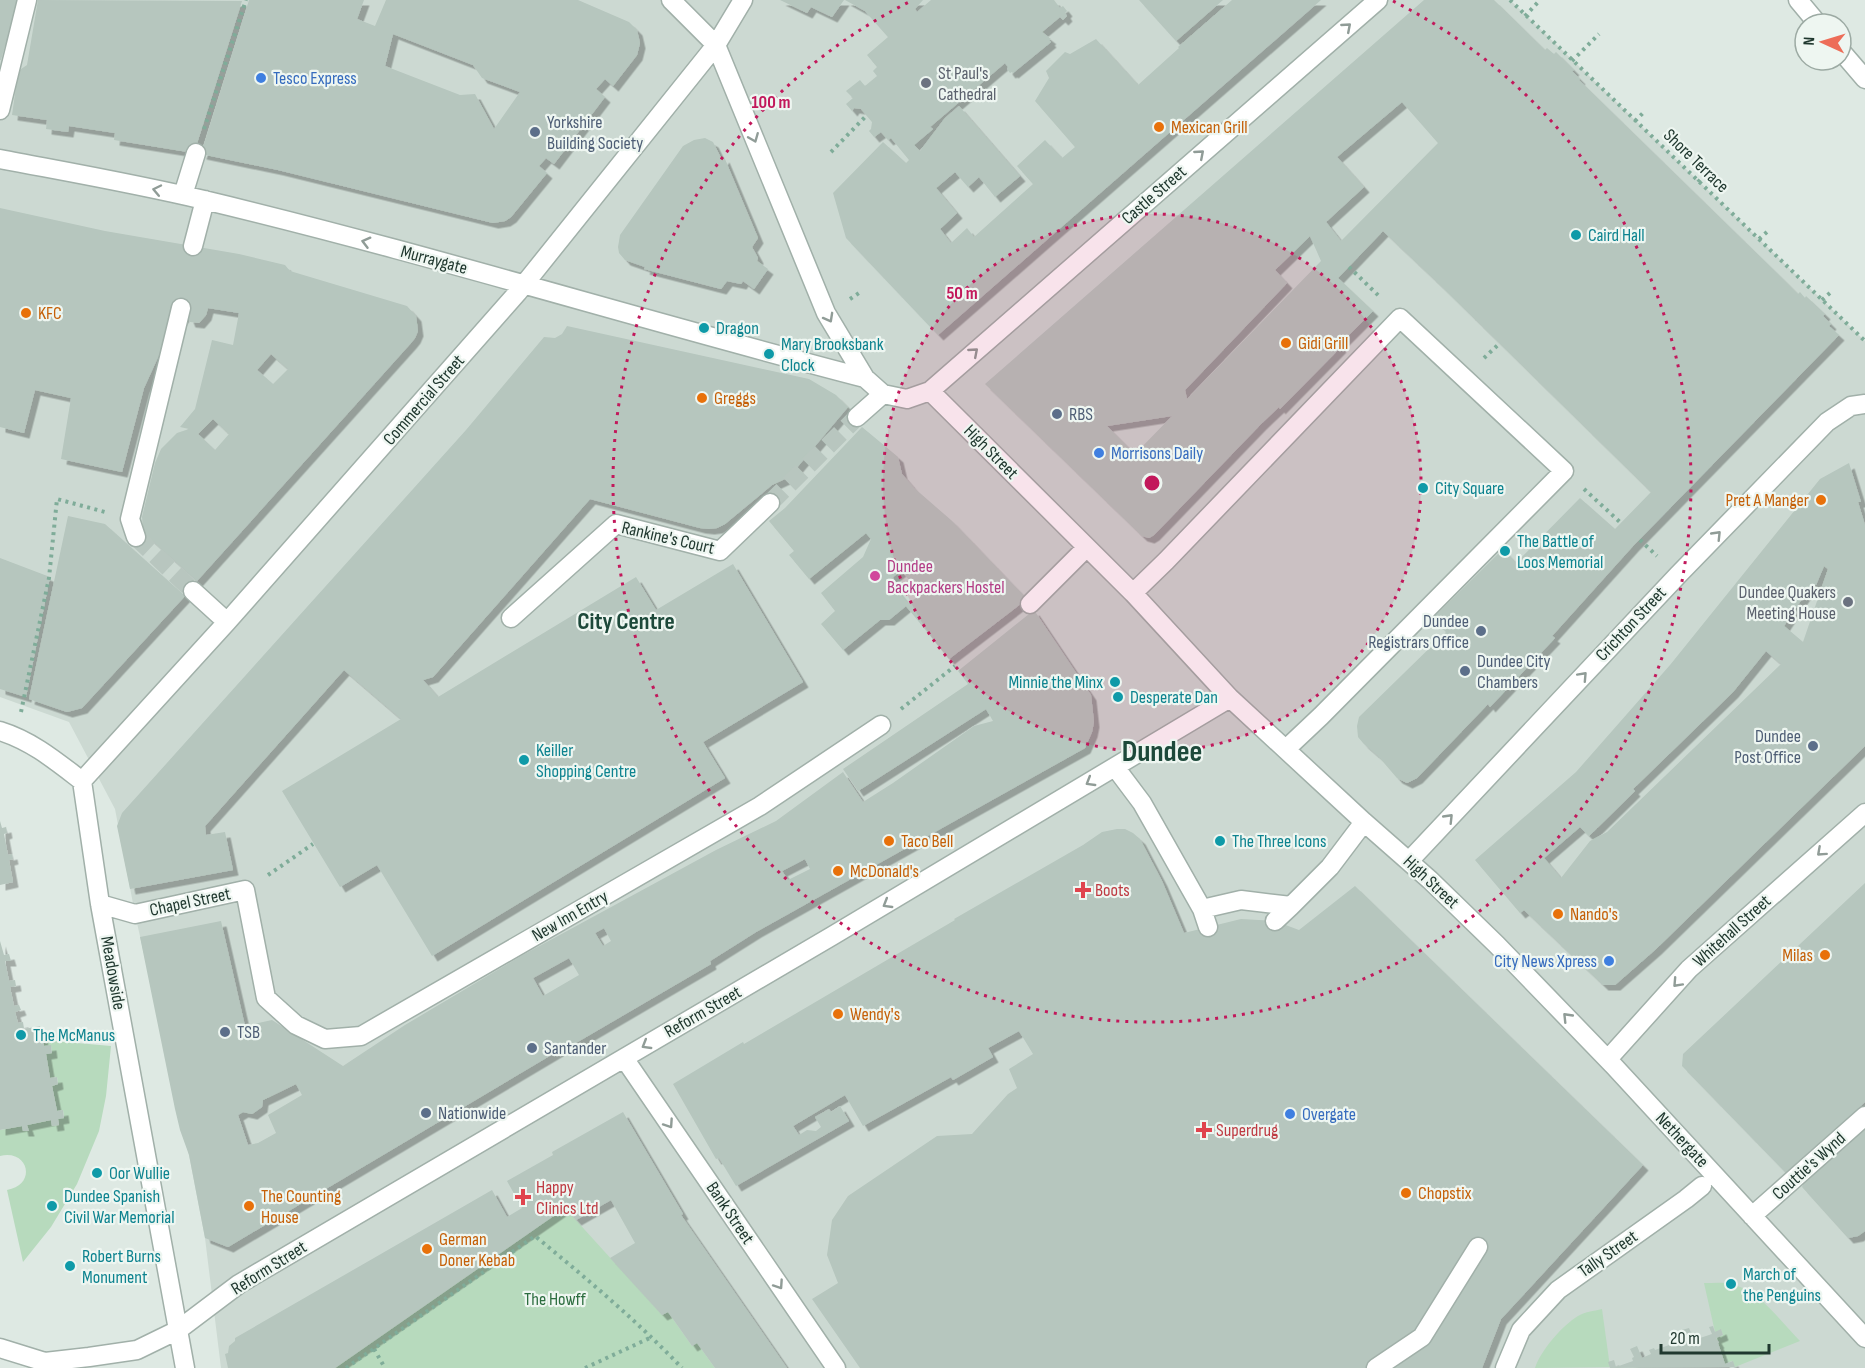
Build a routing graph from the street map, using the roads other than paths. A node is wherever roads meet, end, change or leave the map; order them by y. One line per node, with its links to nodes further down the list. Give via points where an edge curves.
1 (27, 0): 10 (street)
2 (671, 0): 7 (street)
3 (743, 0): 7 (street, Commercial Street)
4 (1378, 0): 19 (street, Castle Street, one-way to 4)
5 (1798, 0): 6 (street)
6 (1808, 12)
7 (716, 45): 16 (street, Commercial Street); 18 (street, one-way to 18, via 826,313)
8 (1853, 65): 9 (street)
9 (1865, 79)
10 (0, 110)
11 (196, 153): 13 (street)
12 (0, 159): 13 (street, Murraygate, one-way to 12)
13 (183, 195): 14 (street, Murraygate)
14 (205, 200): 15 (street); 16 (street, Murraygate, one-way to 14)
15 (193, 246)
16 (524, 284): 18 (street, Murraygate); 30 (street, Commercial Street)
17 (181, 308): 24 (street)
18 (865, 378): 20 (street)
19 (930, 391): 20 (street, via 907,399); 25 (street, High Street)
20 (883, 394): 22 (street)
21 (1865, 404): 39 (street, Crichton Street, one-way to 21, via 1827,422 1851,406)
22 (857, 417)
23 (770, 503): 29 (street, Rankine's Court, via 720,551 616,524)
24 (133, 528)
25 (1086, 548): 27 (street, High Street); 28 (street)
26 (193, 591): 30 (street)
27 (1133, 593): 31 (street, High Street); 34 (street, via 1400,318 1564,471)
28 (1030, 604)
29 (511, 618)
30 (227, 622): 36 (street, Commercial Street)
31 (1230, 698): 34 (street, High Street); 35 (street, Reform Street)
32 (881, 725): 40 (street, New Inn Entry, via 760,806 361,1036 325,1039 296,1025 266,998)
33 (8, 734): 36 (street, via 42,750)
34 (1286, 749): 38 (street, High Street)
35 (1115, 767): 43 (street, via 1142,803); 47 (street, Reform Street, one-way to 47)
36 (82, 781): 41 (street, Meadowside)
37 (1865, 813): 48 (street, Whitehall Street, one-way to 48, via 1689,969)
38 (1364, 822): 39 (street, High Street); 42 (street, via 1330,867)
39 (1409, 861): 46 (street, High Street)
40 (244, 890): 41 (street, Chapel Street, via 135,914)
41 (100, 904): 53 (street, Meadowside)
42 (1291, 906): 43 (street, via 1241,900); 44 (street)
43 (1202, 909): 45 (street)
44 (1275, 921)
45 (1208, 927)
46 (1497, 945): 48 (street, Nethergate, one-way to 46)
47 (624, 1058): 53 (street, Reform Street, via 239,1284); 58 (street, Bank Street, one-way to 58)
48 (1608, 1059): 51 (street, Nethergate)
49 (1865, 1116): 51 (street, Couttie's Wynd)
50 (1702, 1186): 60 (street, Tally Street, via 1558,1290 1521,1330)
51 (1752, 1216): 54 (street, Nethergate)
52 (1478, 1247): 59 (street, via 1422,1337)
53 (178, 1330): 56 (street, via 137,1350); 57 (street, Meadowside)
54 (1865, 1338)
55 (0, 1348): 56 (street)
56 (44, 1365)
57 (185, 1368)
58 (836, 1368)
59 (1376, 1368)
60 (1505, 1368)

